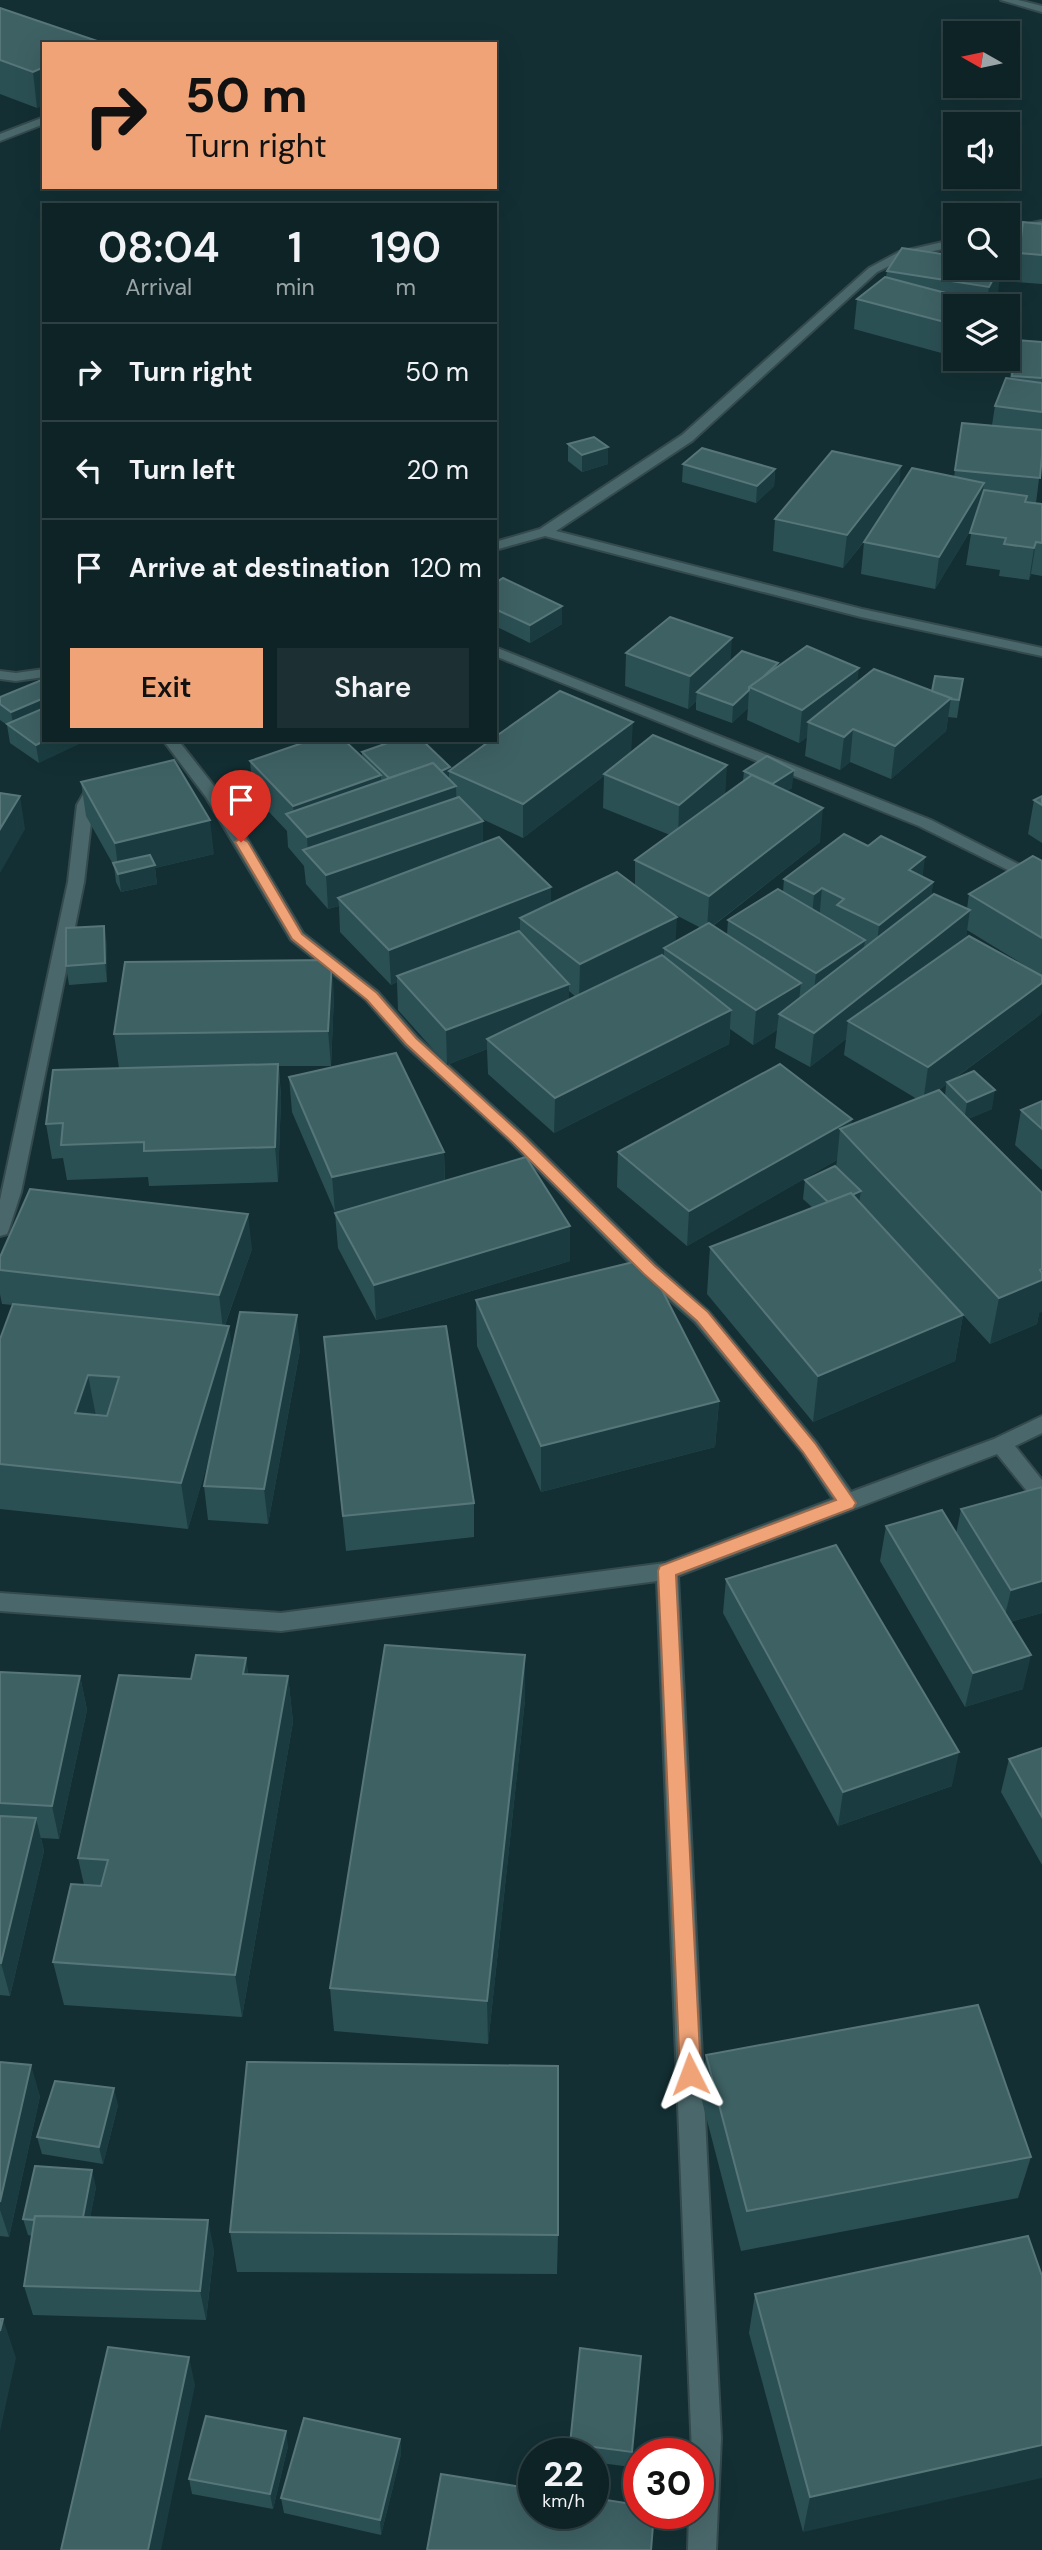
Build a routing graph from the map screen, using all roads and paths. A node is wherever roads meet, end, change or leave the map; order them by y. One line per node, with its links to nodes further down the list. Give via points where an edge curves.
1 (1006, 0): 2 (street)
2 (1042, 9)
3 (42, 121): 4 (street)
4 (0, 138)
5 (1042, 224): 6 (street)
6 (1020, 229)
7 (943, 245): 8 (street, via 903,254 873,270 687,438)
8 (545, 532): 9 (street); 11 (street, via 861,613)
9 (497, 545)
10 (497, 652): 16 (street, via 925,823)
11 (1042, 652)
12 (42, 673): 13 (street)
13 (0, 675)
14 (171, 742): 22 (street, via 178,763 214,795 297,936 372,996 411,1041 702,1317 809,1447)
15 (121, 783): 17 (street, via 96,792 85,805 76,882)
16 (1042, 882)
17 (6, 1192): 18 (street)
18 (0, 1229)
19 (1042, 1424): 20 (street)
20 (1001, 1444): 21 (street); 22 (street)
21 (1042, 1494)
22 (847, 1503): 23 (street)
23 (667, 1571): 24 (street, via 281,1622); 25 (street, via 707,2438)
24 (0, 1602)
25 (702, 2550)

